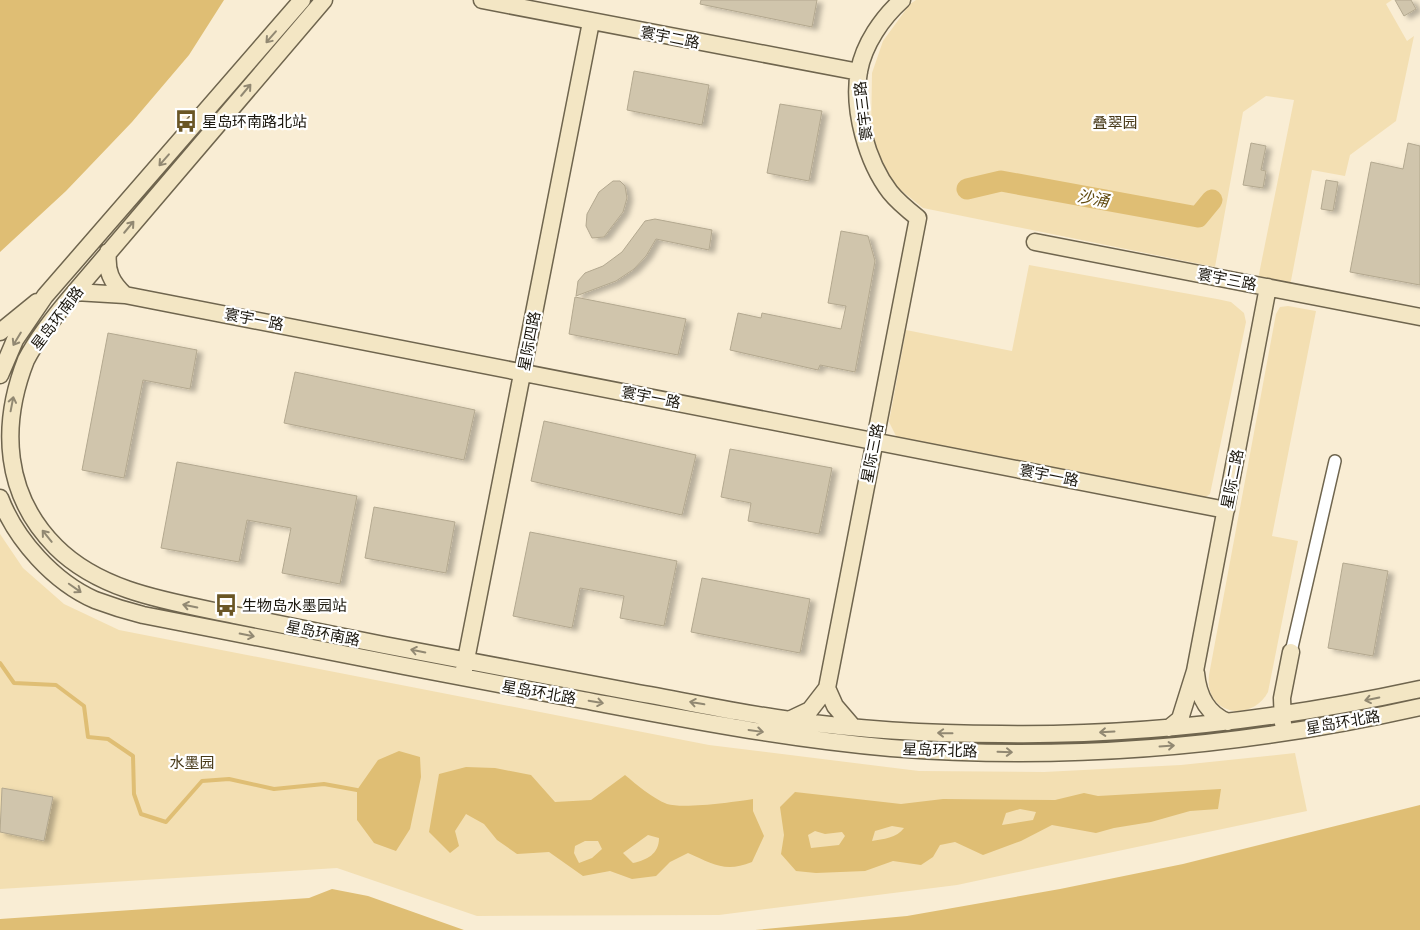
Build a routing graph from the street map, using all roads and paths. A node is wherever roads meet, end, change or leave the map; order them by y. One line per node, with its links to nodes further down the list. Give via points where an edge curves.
1 (302, 0): 13 (street, 星岛环南路, one-way to 13)
2 (324, 0): 9 (street, 星岛环南路, one-way to 2)
3 (482, 0): 5 (street, 寰宇二路)
4 (902, 0): 6 (street, 寰宇三路, via 878,27)
5 (591, 22): 6 (street, 寰宇二路); 16 (street, 星际四路)
6 (859, 72): 7 (street, 寰宇三路, via 860,115 869,154 891,193)
7 (918, 218): 18 (street, 星际三路)
8 (1035, 242): 10 (street, 寰宇三路)
9 (108, 252): 11 (street, 星岛环南路); 12 (street, via 110,277)
10 (1268, 287): 14 (street, 寰宇三路); 22 (street, 星际二路)
11 (75, 292): 12 (street, 寰宇一路); 20 (street, 星岛环南路, one-way to 11, via 8,427 18,381 37,342)
12 (125, 295): 16 (street, 寰宇一路)
13 (45, 296): 15 (street); 17 (street, 星岛环南路, one-way to 17, via 15,340)
14 (1420, 317)
15 (0, 332)
16 (523, 371): 18 (street, 寰宇一路); 24 (street, 星际四路)
17 (0, 375)
18 (874, 440): 22 (street, 寰宇一路); 27 (street, 星际三路)
19 (1335, 461): 23 (street)
20 (6, 475): 24 (street, 星岛环南路, one-way to 20, via 171,602 115,585 73,561 55,546)
21 (0, 498): 26 (street, 星岛环南路, one-way to 26, via 14,525 39,558 76,589 94,599 143,615)
22 (1226, 510): 25 (street, 星际二路)
23 (1291, 652): 30 (street)
24 (466, 661): 26 (street, 星际四路); 31 (street, 星岛环北路, one-way to 24)
25 (1196, 671): 32 (street, 星际二路, via 1198,690 1204,702 1219,718); 34 (street, 星际二路, via 1180,719)
26 (462, 677): 35 (street, 星岛环北路, one-way to 35, via 736,728 893,748 1019,753 1126,750 1211,743)
27 (828, 688): 31 (street, 星际三路, via 810,710); 33 (street, via 835,706)
28 (1420, 689): 30 (street, 星岛环北路, one-way to 30, via 1335,708)
29 (1420, 707): 35 (street, 星岛环北路)
30 (1282, 715): 32 (street, 星岛环北路); 35 (street)
31 (788, 720): 33 (street, 星岛环北路)
32 (1228, 722): 34 (street, 星岛环北路)
33 (853, 727): 34 (street, 星岛环北路, one-way to 33, via 1077,734 1004,734)
34 (1169, 728)
35 (1284, 732)

